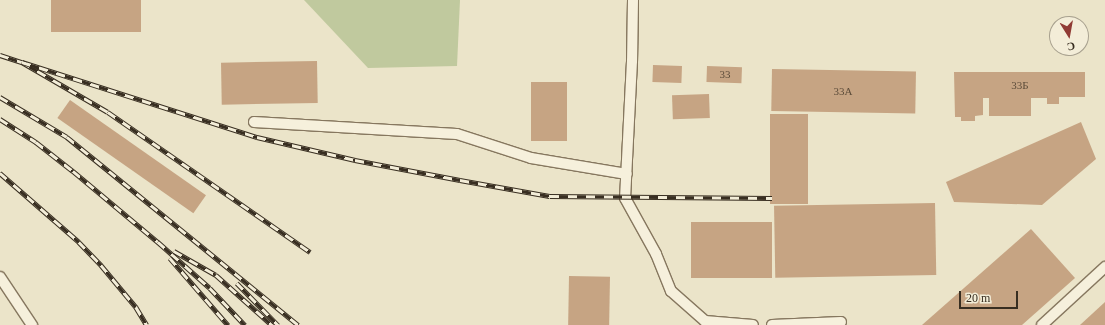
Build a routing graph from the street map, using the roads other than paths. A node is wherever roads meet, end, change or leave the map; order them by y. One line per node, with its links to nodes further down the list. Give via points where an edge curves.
1 (633, 0): 3 (lane)
2 (254, 122): 3 (lane, via 457,134 531,158)
3 (627, 174): 8 (lane, via 625,198 656,254 671,291 705,321)
4 (1105, 267): 10 (lane)
5 (0, 277): 7 (lane)
6 (841, 322): 9 (lane)
7 (32, 325)
8 (753, 325)
9 (772, 325)
10 (1042, 325)

